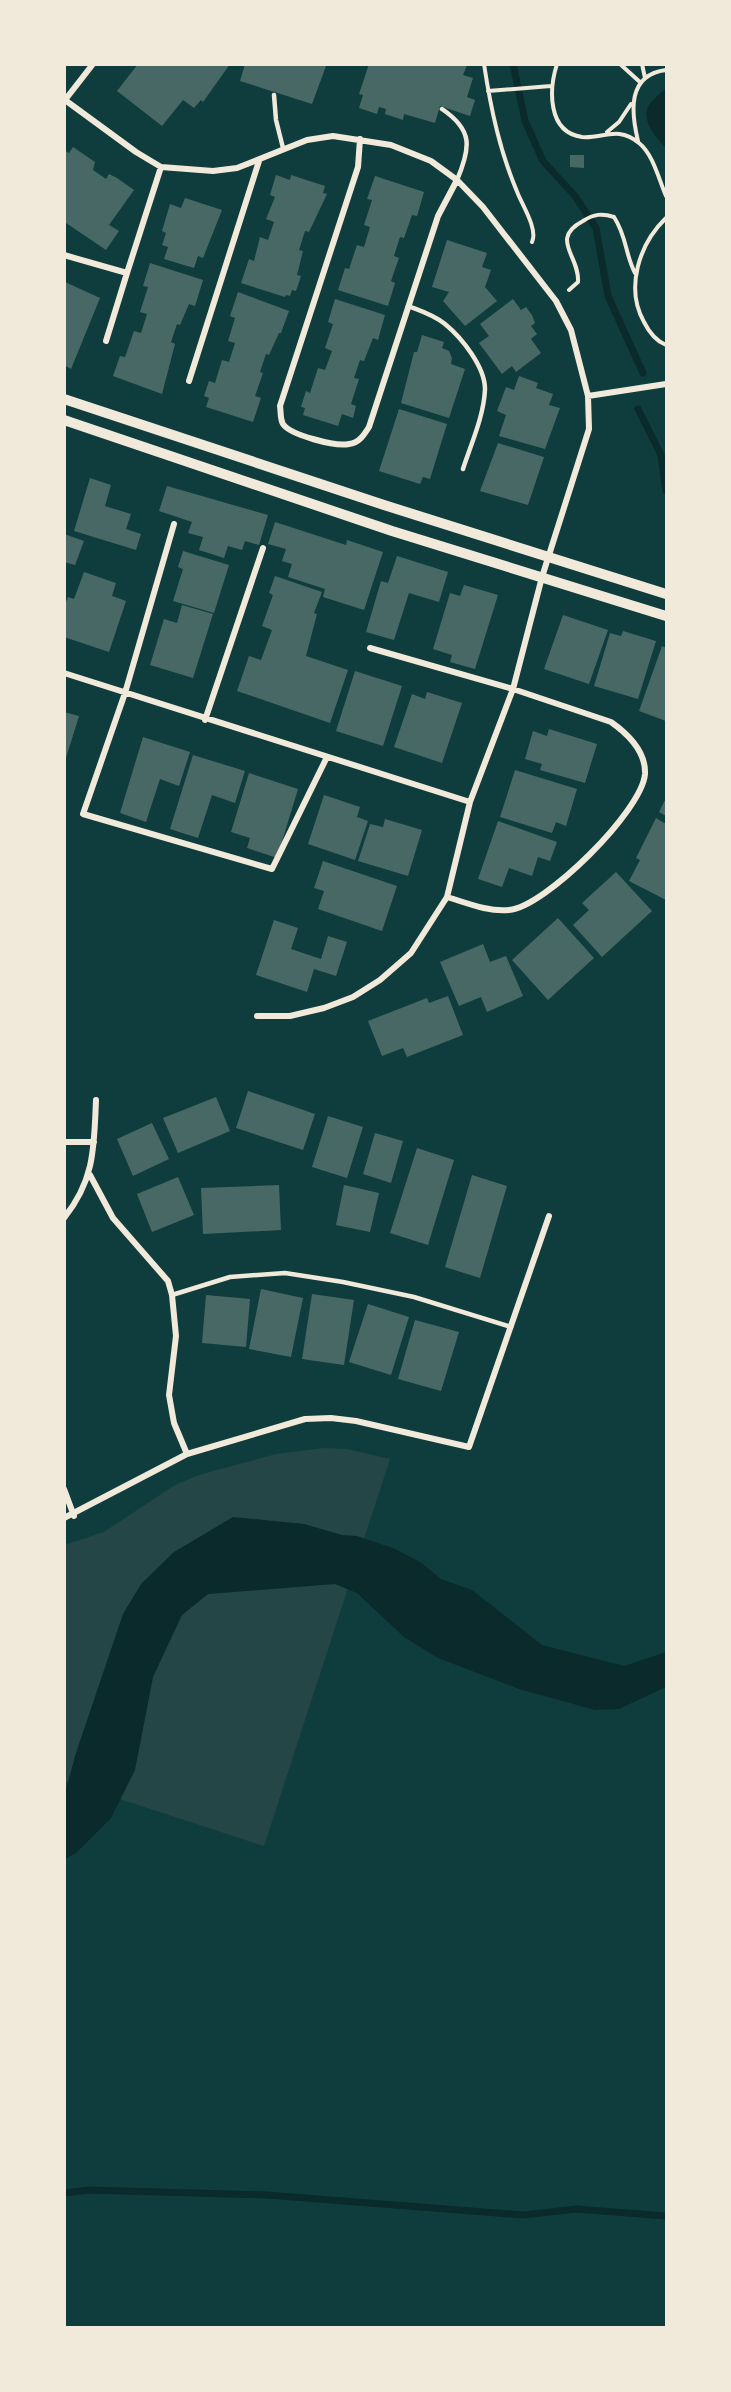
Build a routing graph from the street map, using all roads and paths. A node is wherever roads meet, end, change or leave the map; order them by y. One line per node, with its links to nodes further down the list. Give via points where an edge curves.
1 (93, 64): 12 (street)
2 (484, 64): 10 (path)
3 (557, 64): 9 (path)
4 (620, 64): 8 (path)
5 (642, 64): 7 (path)
6 (666, 70): 7 (path)
7 (645, 78): 8 (path)
8 (641, 83): 13 (path)
9 (551, 86): 10 (path); 15 (path, via 553,114 565,129 582,137)
10 (488, 91): 24 (path, via 493,124 532,228)
11 (274, 95): 18 (lane)
12 (64, 99): 20 (street)
13 (631, 104): 15 (path); 17 (path)
14 (442, 108): 21 (lane, via 460,121 468,140)
15 (606, 133): 17 (path)
16 (360, 139): 18 (street, via 333,136); 21 (street, via 431,161); 29 (street, via 358,167 280,406 284,426 336,445 362,438)
17 (638, 142): 22 (path)
18 (284, 148): 19 (street)
19 (258, 161): 20 (street, via 213,171); 32 (street)
20 (161, 167): 26 (street)
21 (457, 180): 29 (street, via 438,216); 34 (street, via 483,207 556,302 571,330)
22 (666, 196)
23 (666, 219): 27 (path, via 656,228)
24 (532, 242)
25 (64, 255): 26 (street)
26 (127, 273): 30 (street)
27 (635, 273): 28 (path, via 624,233 615,217 605,213 592,216 567,234 567,247 578,274 578,282); 31 (path, via 634,293 640,315 649,332)
28 (569, 290)
29 (408, 306): 37 (lane, via 445,323 479,368 485,387 482,408)
30 (106, 341)
31 (666, 345)
32 (189, 381)
33 (666, 384): 34 (street)
34 (588, 396): 40 (street, via 589,429)
35 (64, 399): 40 (street)
36 (64, 420): 41 (street, via 392,531)
37 (463, 469)
38 (174, 524): 47 (street)
39 (263, 549): 48 (street)
40 (548, 557): 41 (street); 42 (street)
41 (542, 577): 43 (street); 46 (street)
42 (666, 594)
43 (666, 616)
44 (370, 648): 46 (street)
45 (64, 673): 47 (street)
46 (513, 689): 50 (street); 51 (street, via 611,722 625,732 639,751 645,776 626,813 607,836 543,896 511,910 492,910)
47 (125, 693): 48 (street); 49 (street, via 83,814 272,869)
48 (205, 720): 49 (street)
49 (327, 757): 50 (street)
50 (470, 802): 51 (street)
51 (447, 897): 52 (street, via 411,953 353,997 290,1016)
52 (257, 1016)
53 (96, 1100): 55 (street)
54 (64, 1142): 55 (street)
55 (94, 1142): 56 (street)
56 (90, 1175): 58 (street); 59 (street, via 113,1218 168,1281)
57 (549, 1216): 60 (street)
58 (64, 1218)
59 (172, 1295): 60 (lane, via 230,1277 285,1273 414,1297); 61 (street, via 176,1336 169,1395 174,1423)
60 (511, 1327): 61 (street, via 469,1447 331,1418 306,1419)
61 (187, 1454): 63 (street)
62 (64, 1490): 63 (street)
63 (74, 1516): 64 (street)
64 (64, 1518)

